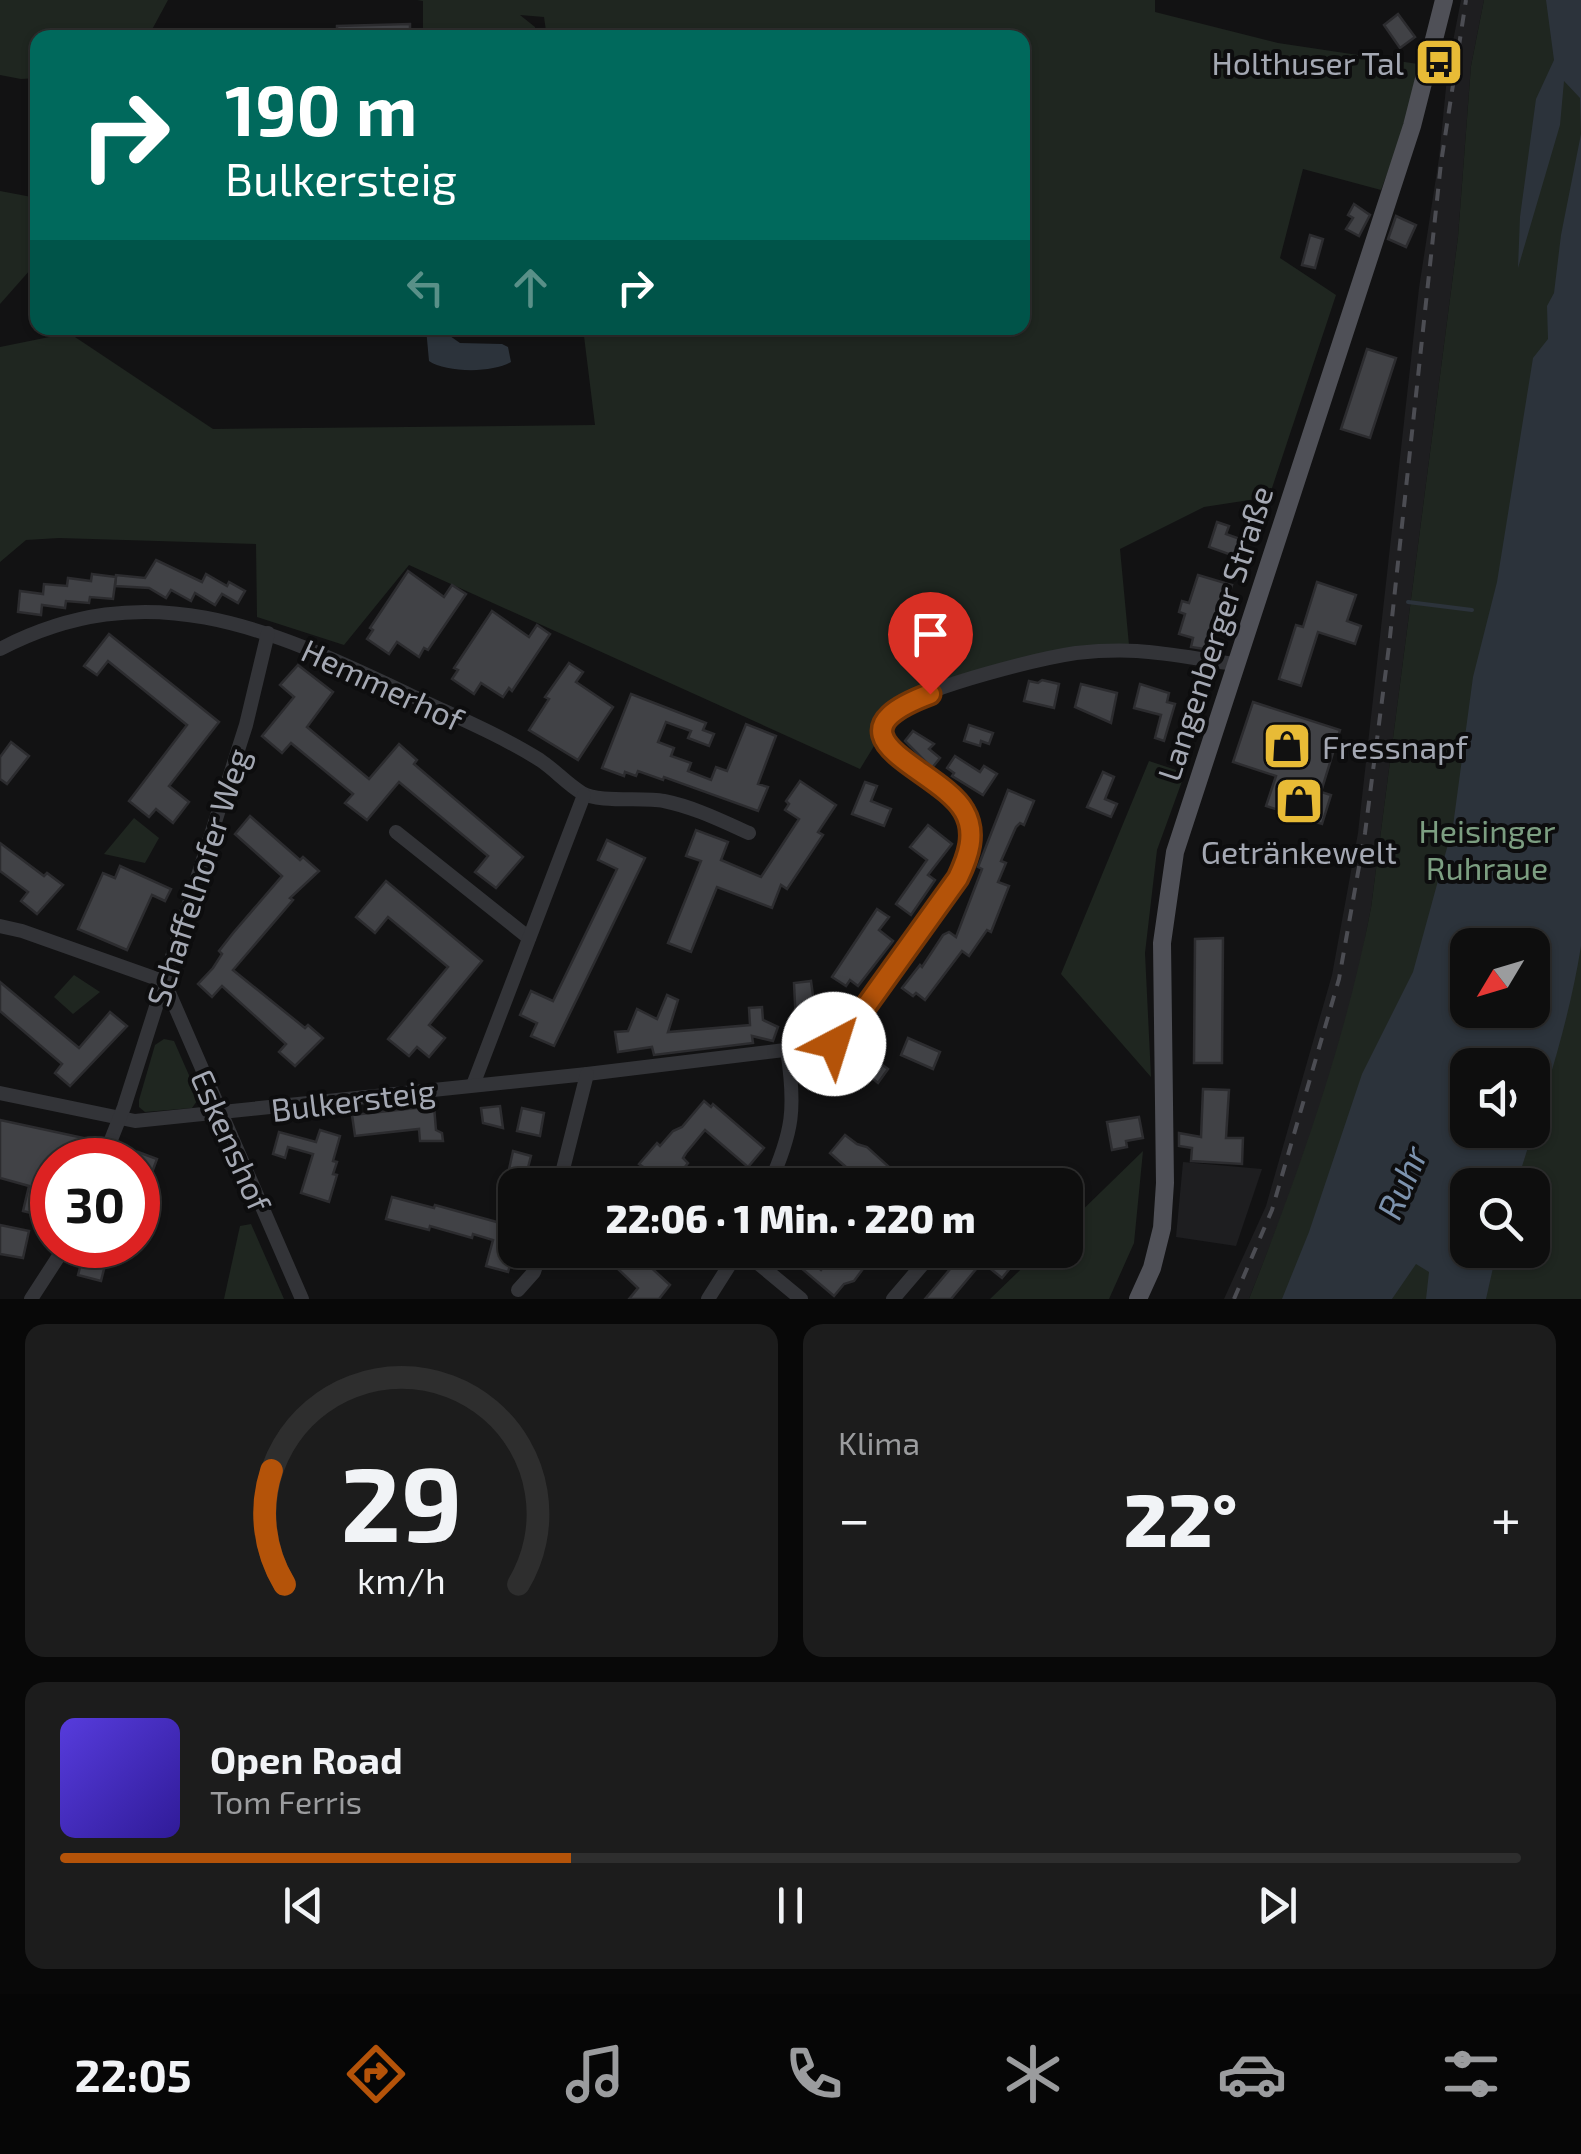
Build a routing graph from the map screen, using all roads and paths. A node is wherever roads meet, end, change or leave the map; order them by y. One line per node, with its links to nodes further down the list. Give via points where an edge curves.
1 (1444, 0): 4 (main road, Langenberger Straße, via 1412,126)
2 (268, 633): 3 (street, Hemmerhof, via 202,614 118,613 66,621); 5 (street, Hemmerhof, via 510,743); 10 (street, Schaffelhofer Weg, via 246,725)
3 (0, 649)
4 (1235, 664): 11 (street, Bulkersteig, via 1137,651 1076,653 985,675 898,708 884,727 885,742 966,812 965,863 846,1034 821,1048); 31 (main road, Langenberger Straße, via 1175,852 1162,943 1162,1228)
5 (584, 795): 7 (street, via 663,801); 9 (street)
6 (396, 832): 9 (street)
7 (749, 834)
8 (0, 926): 10 (street)
9 (529, 938): 13 (street)
10 (163, 981): 15 (street, Eskenshof); 16 (street, Schaffelhofer Weg)
11 (787, 1050): 12 (street, Bulkersteig); 19 (street, via 792,1127)
12 (587, 1074): 13 (street, Bulkersteig); 18 (street)
13 (473, 1085): 15 (street, Bulkersteig)
14 (0, 1093): 16 (street)
15 (219, 1113): 16 (street, Bulkersteig); 27 (street, Eskenshof)
16 (120, 1118): 17 (street, Schaffelhofer Weg)
17 (112, 1138)
18 (563, 1168)
19 (776, 1168)
20 (52, 1268): 26 (street)
21 (535, 1268): 25 (street)
22 (728, 1268): 28 (street)
23 (762, 1268): 29 (street)
24 (920, 1268): 30 (street)
25 (518, 1290)
26 (32, 1299)
27 (302, 1299)
28 (708, 1299)
29 (801, 1299)
30 (893, 1299)
31 (1138, 1299)

